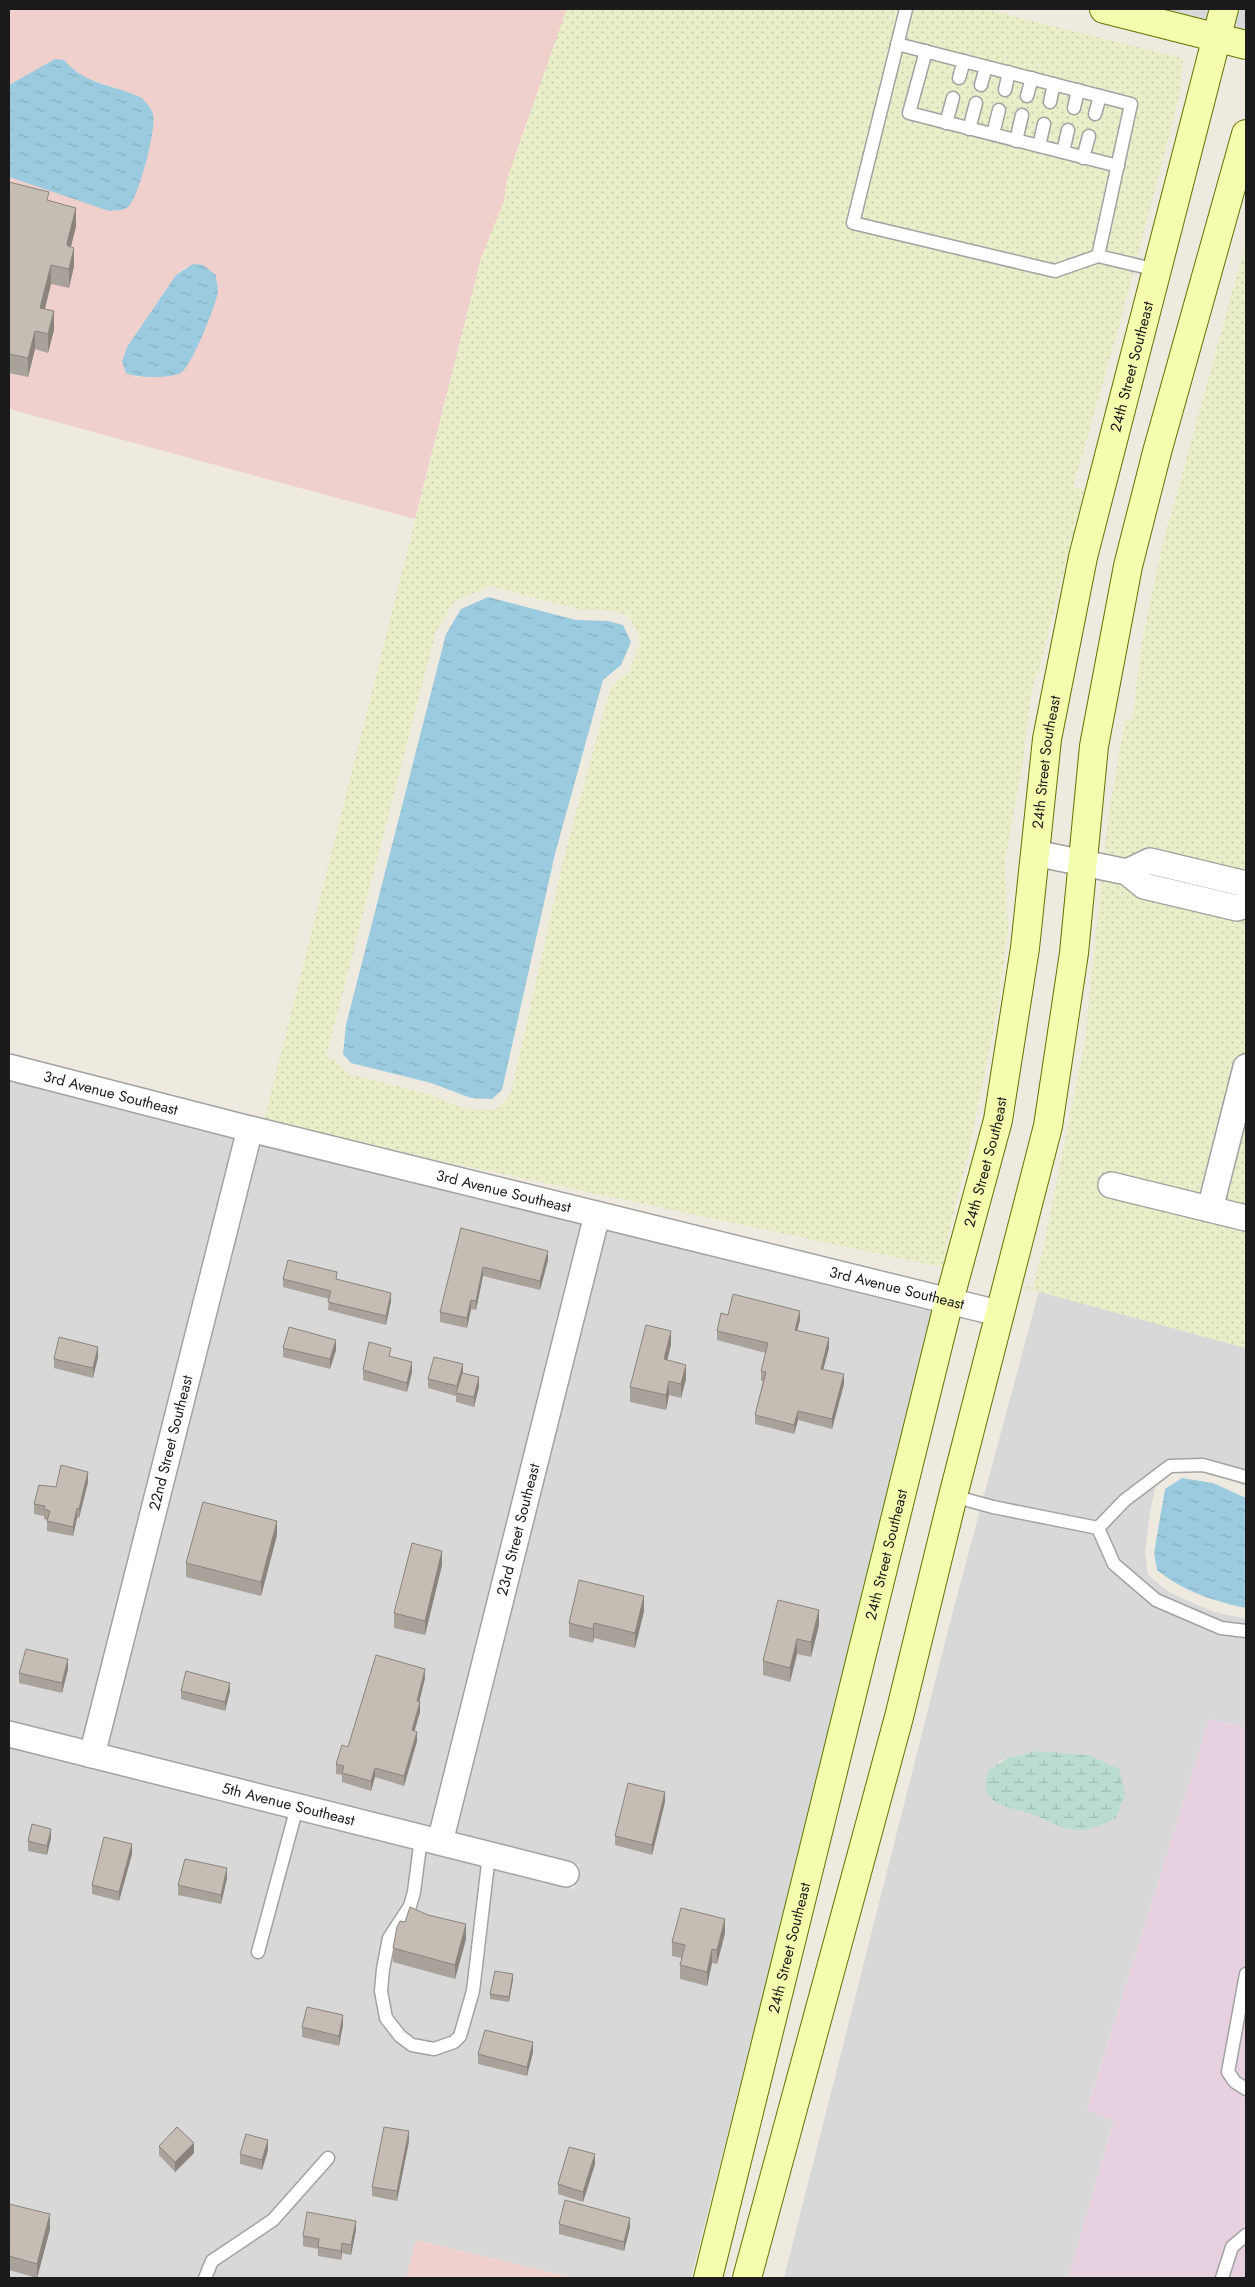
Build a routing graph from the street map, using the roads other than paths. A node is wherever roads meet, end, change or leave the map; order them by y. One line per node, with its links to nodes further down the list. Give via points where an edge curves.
1 (906, 9): 5 (lane)
2 (1104, 9): 4 (street)
3 (1224, 9): 4 (street, 24th Street Southeast)
4 (1217, 38): 6 (street); 39 (street, 24th Street Southeast)
5 (898, 44): 7 (lane); 38 (lane, via 852,223 1055,271)
6 (1246, 45)
7 (926, 51): 8 (lane); 26 (lane, via 909,113)
8 (964, 61): 9 (lane); 11 (lane)
9 (986, 67): 10 (lane); 14 (lane)
10 (1009, 72): 12 (lane); 15 (lane)
11 (959, 78)
12 (1032, 78): 13 (lane); 17 (lane)
13 (1054, 84): 16 (lane); 20 (lane)
14 (981, 85)
15 (1005, 90)
16 (1078, 90): 18 (lane); 22 (lane)
17 (1027, 96)
18 (1100, 96): 24 (lane); 37 (lane, via 1131,104)
19 (953, 98): 26 (lane)
20 (1050, 102)
21 (976, 103): 28 (lane)
22 (1074, 108)
23 (1000, 110): 30 (lane)
24 (1095, 114)
25 (1022, 115): 33 (lane)
26 (946, 123): 28 (lane)
27 (1044, 124): 34 (lane)
28 (970, 128): 30 (lane)
29 (1068, 130): 35 (lane)
30 (993, 134): 33 (lane)
31 (1246, 134): 41 (street, via 1128,566 1094,746)
32 (1089, 136): 36 (lane)
33 (1016, 140): 34 (lane)
34 (1038, 146): 35 (lane)
35 (1062, 152): 36 (lane)
36 (1083, 158): 37 (lane)
37 (1118, 166): 38 (lane)
38 (1098, 256): 39 (lane)
39 (1157, 270): 40 (street, 24th Street Southeast, via 1082,557 1047,739)
40 (1035, 852): 41 (street); 52 (street, 24th Street Southeast, via 1025,948 998,1120)
41 (1082, 863): 42 (street); 53 (street, via 1074,953 1048,1126)
42 (1127, 872): 43 (street, via 1150,861); 44 (street, via 1144,886 1237,908)
43 (1246, 884)
44 (1246, 905)
45 (1246, 1066): 49 (street)
46 (9, 1067): 47 (street, 3rd Avenue Southeast)
47 (250, 1129): 50 (street, 3rd Avenue Southeast); 59 (street, 22nd Street Southeast)
48 (1112, 1185): 49 (street)
49 (1210, 1209): 51 (street)
50 (597, 1215): 52 (street, 3rd Avenue Southeast); 61 (street, 23rd Street Southeast)
51 (1246, 1218)
52 (950, 1301): 53 (street, 3rd Avenue Southeast); 74 (street, 24th Street Southeast)
53 (998, 1313): 55 (street)
54 (1246, 1477): 56 (lane, via 1203,1465 1170,1466 1125,1500)
55 (953, 1496): 56 (lane); 75 (street, via 899,1717)
56 (1098, 1528): 57 (lane, via 1114,1564 1156,1600 1221,1628)
57 (1246, 1631)
58 (9, 1734): 59 (street, 5th Avenue Southeast)
59 (92, 1755): 60 (street, 5th Avenue Southeast)
60 (297, 1807): 61 (street, 5th Avenue Southeast); 68 (lane)
61 (430, 1840): 62 (street, 5th Avenue Southeast); 64 (lane)
62 (489, 1855): 63 (street, 5th Avenue Southeast); 67 (lane)
63 (566, 1874)
64 (407, 1911): 65 (lane); 67 (lane, via 389,1938 381,1991 386,2018 412,2045 434,2049 454,2042 460,2036 473,1991)
65 (422, 1918)
66 (464, 1929): 67 (lane)
67 (480, 1934)
68 (258, 1952)
69 (1246, 1974): 70 (lane, via 1228,2072 1235,2082)
70 (1246, 2088)
71 (328, 2158): 73 (lane, via 273,2220 212,2261)
72 (1246, 2235): 76 (lane, via 1232,2246)
73 (204, 2278)
74 (708, 2278)
75 (747, 2278)
76 (1222, 2278)

